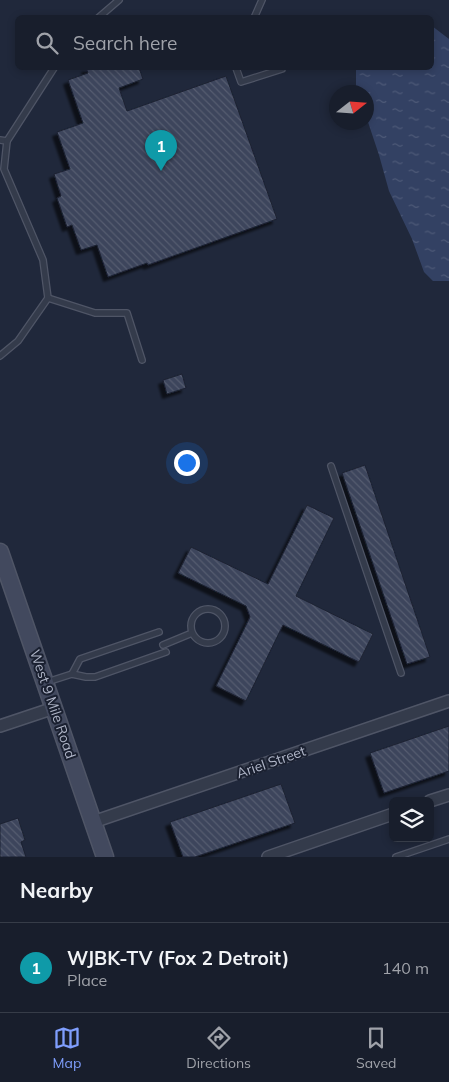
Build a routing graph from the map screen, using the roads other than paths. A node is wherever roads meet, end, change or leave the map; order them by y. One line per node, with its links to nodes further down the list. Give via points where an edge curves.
1 (119, 0): 3 (lane)
2 (262, 0): 4 (lane)
3 (102, 15)
4 (255, 15)
5 (53, 70): 9 (lane)
6 (237, 70): 7 (lane, via 241,82)
7 (279, 70)
8 (0, 140): 9 (lane)
9 (8, 140): 10 (lane)
10 (2, 168): 11 (lane, via 43,260)
11 (48, 298): 12 (lane, via 18,341); 13 (lane, via 95,313 126,313)
12 (0, 356)
13 (142, 360)
14 (331, 466): 21 (lane)
15 (0, 552): 16 (main road, West 9 Mile Road)
16 (4, 573): 23 (main road, West 9 Mile Road)
17 (159, 632): 22 (lane, via 80,659)
18 (192, 633): 18 (lane, via 201,642 218,640 224,630 223,618 216,610 200,610 190,623); 19 (lane)
19 (163, 645)
20 (166, 652): 22 (lane, via 94,677)
21 (401, 673)
22 (72, 674): 23 (lane)
23 (45, 682): 25 (main road, West 9 Mile Road)
24 (449, 701): 30 (street, Ariel Street)
25 (54, 708): 26 (street); 30 (main road, West 9 Mile Road)
26 (0, 726)
27 (449, 795): 28 (street)
28 (434, 800)
29 (389, 815): 33 (street)
30 (93, 822): 32 (main road, West 9 Mile Road)
31 (449, 839): 34 (lane)
32 (106, 857)
33 (268, 857)
34 (396, 857)

